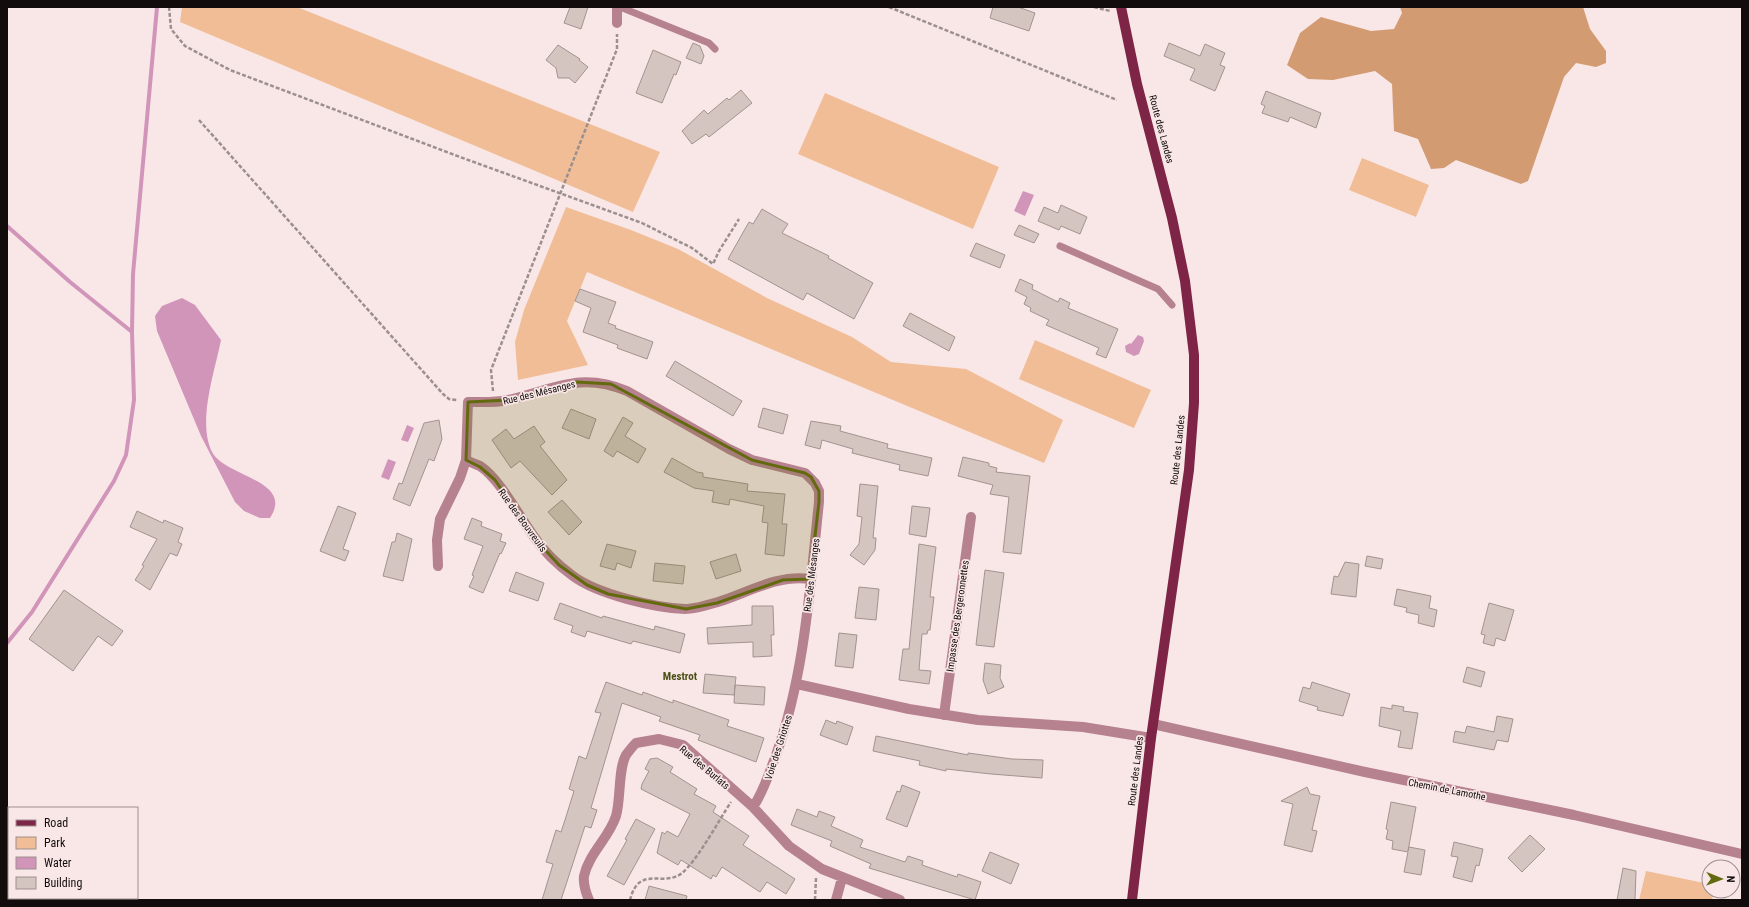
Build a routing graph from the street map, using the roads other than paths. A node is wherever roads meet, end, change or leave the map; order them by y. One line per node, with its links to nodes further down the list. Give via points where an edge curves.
1 (617, 7): 4 (street)
2 (620, 7): 5 (lane, via 709,43)
3 (1122, 9): 14 (main road, Route des Landes, via 1137,84 1172,218 1185,281 1194,355 1194,403 1188,470)
4 (617, 23)
5 (715, 48)
6 (1060, 246): 7 (lane, via 1158,288)
7 (1172, 305)
8 (466, 460): 10 (street, via 440,519 437,540); 11 (street, Rue des Bouvreuils, via 480,467 495,480 535,539 559,566 587,585 608,594 686,609 717,602 783,580 798,577); 11 (street, Rue des Mésanges, via 468,402 494,402 577,382 612,384 752,460 805,473 819,491)
9 (970, 517): 13 (street, Impasse des Bergeronnettes)
10 (438, 566)
11 (810, 579): 12 (street, Rue des Mésanges)
12 (797, 684): 13 (street); 16 (street, Voie des Griottes, via 780,743 762,793)
13 (944, 715): 15 (street, via 978,720 1083,727)
14 (1153, 724): 15 (main road, Route des Landes); 17 (street, Chemin de Lamothe)
15 (1151, 738): 22 (main road, Route des Landes)
16 (753, 807): 18 (street, Rue des Burlats, via 789,846); 19 (street, Rue des Burlats, via 682,745 659,739 636,743 625,756 616,816 606,837 588,862 584,878)
17 (1742, 854)
18 (841, 882): 20 (street); 21 (street, Rue des Burlats)
19 (589, 900)
20 (836, 900)
21 (900, 900)
22 (1132, 900)

